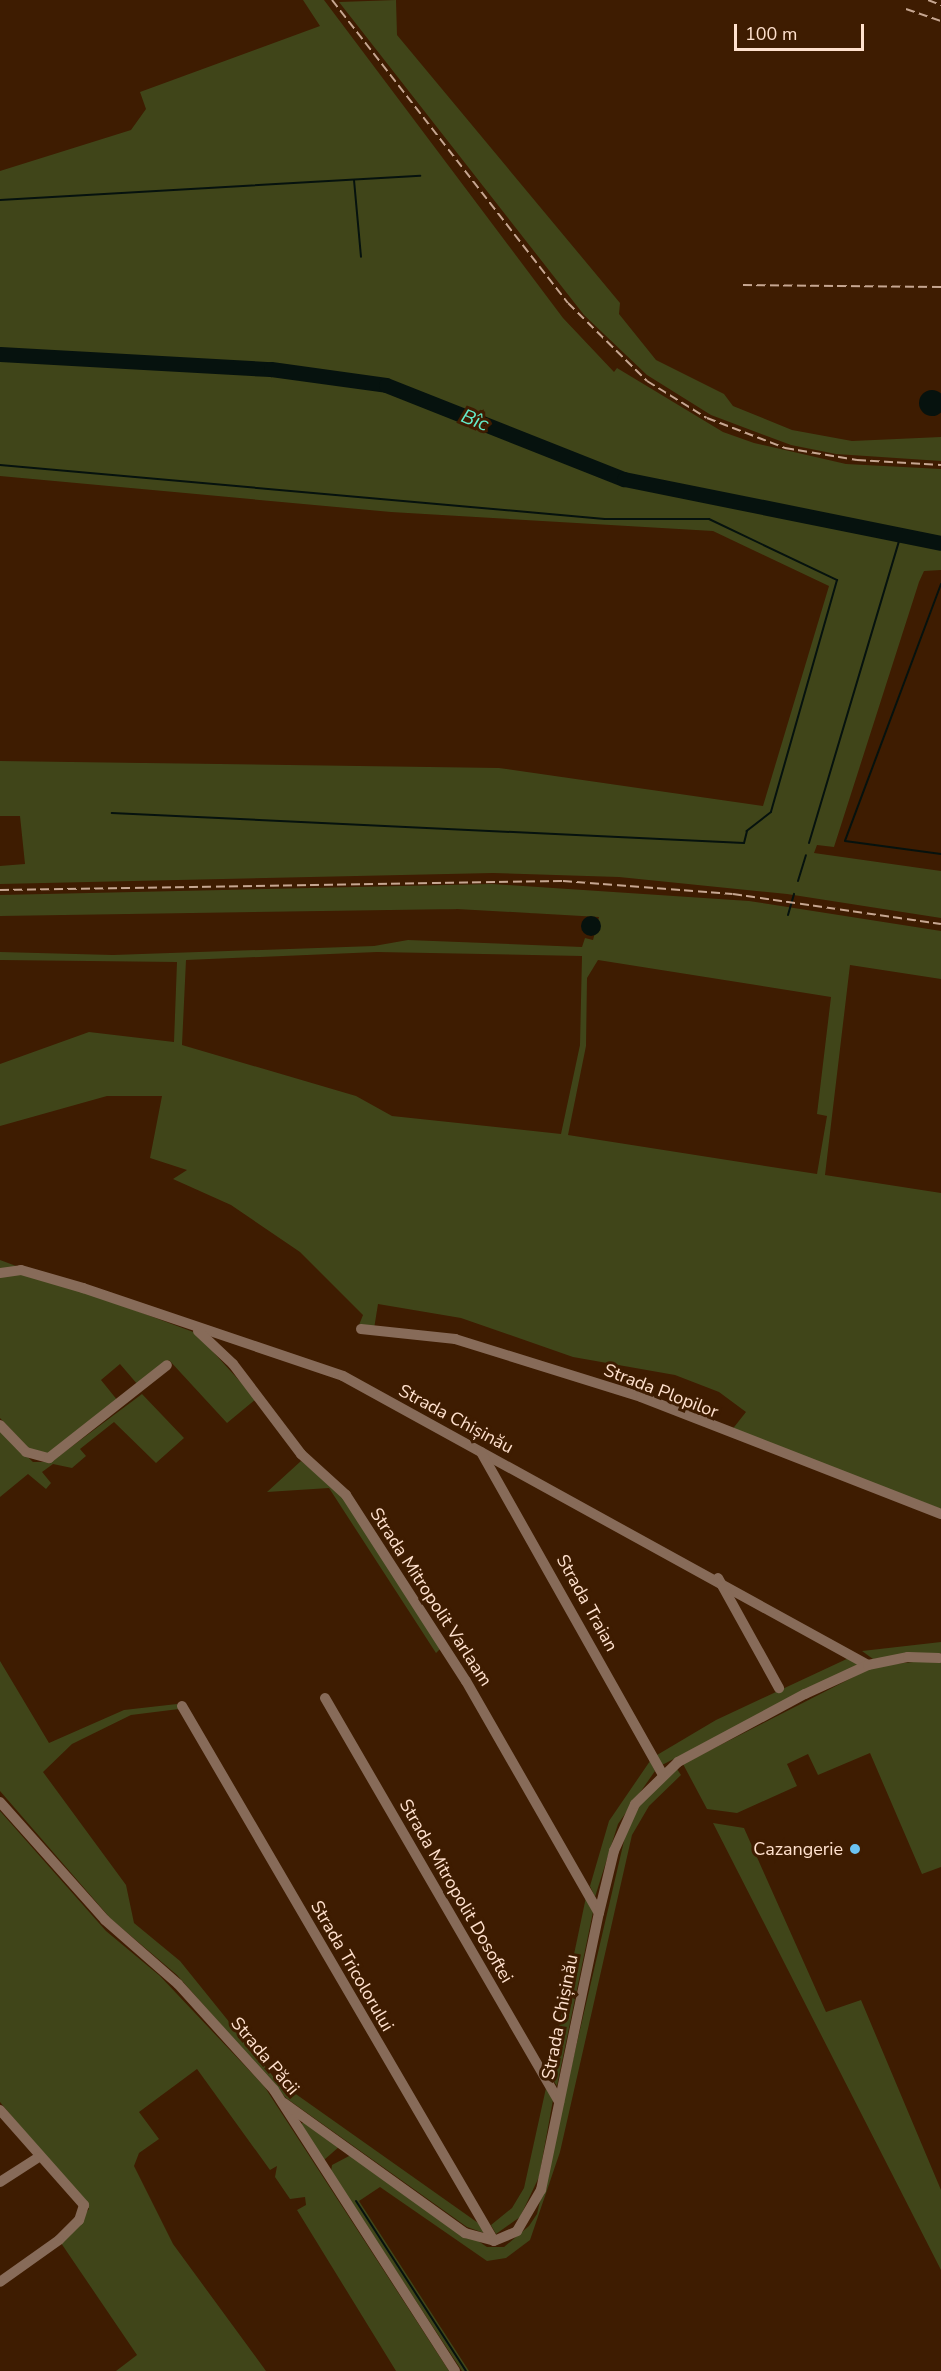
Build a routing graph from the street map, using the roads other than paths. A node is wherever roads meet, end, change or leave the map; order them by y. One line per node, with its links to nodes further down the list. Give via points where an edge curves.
1 (0, 1273): 2 (street, Strada Chișinău, via 21,1270)
2 (196, 1329): 6 (street, Strada Chișinău, via 343,1376); 16 (street, Strada Mitropolit Varlaam, via 232,1364 302,1454 346,1495 466,1681)
3 (361, 1329): 7 (street, Strada Plopilor, via 455,1340 630,1394)
4 (167, 1365): 5 (street, via 49,1458 26,1452)
5 (0, 1425)
6 (481, 1450): 8 (street, Strada Chișinău); 14 (street, Strada Traian)
7 (941, 1514)
8 (718, 1578): 10 (street, Strada Chișinău); 11 (street)
9 (939, 1659): 10 (street, Strada Chișinău, via 908,1657)
10 (868, 1665): 14 (street, Strada Chișinău, via 721,1736)
11 (779, 1688)
12 (325, 1698): 17 (street, Strada Mitropolit Dosoftei)
13 (182, 1706): 22 (street, Strada Tricolorului)
14 (662, 1773): 16 (street, Strada Chișinău, via 628,1817)
15 (0, 1802): 18 (street, Strada Păcii, via 105,1920 210,2017)
16 (599, 1913): 17 (street, Strada Chișinău)
17 (559, 2102): 22 (street, Strada Chișinău, via 536,2205 517,2231)
18 (284, 2103): 22 (street, via 465,2233); 24 (street, Strada Păcii)
19 (0, 2110): 20 (street)
20 (39, 2157): 21 (street); 23 (street, via 84,2205 78,2220 59,2240)
21 (0, 2182)
22 (494, 2241)
23 (0, 2282)
24 (455, 2371)

